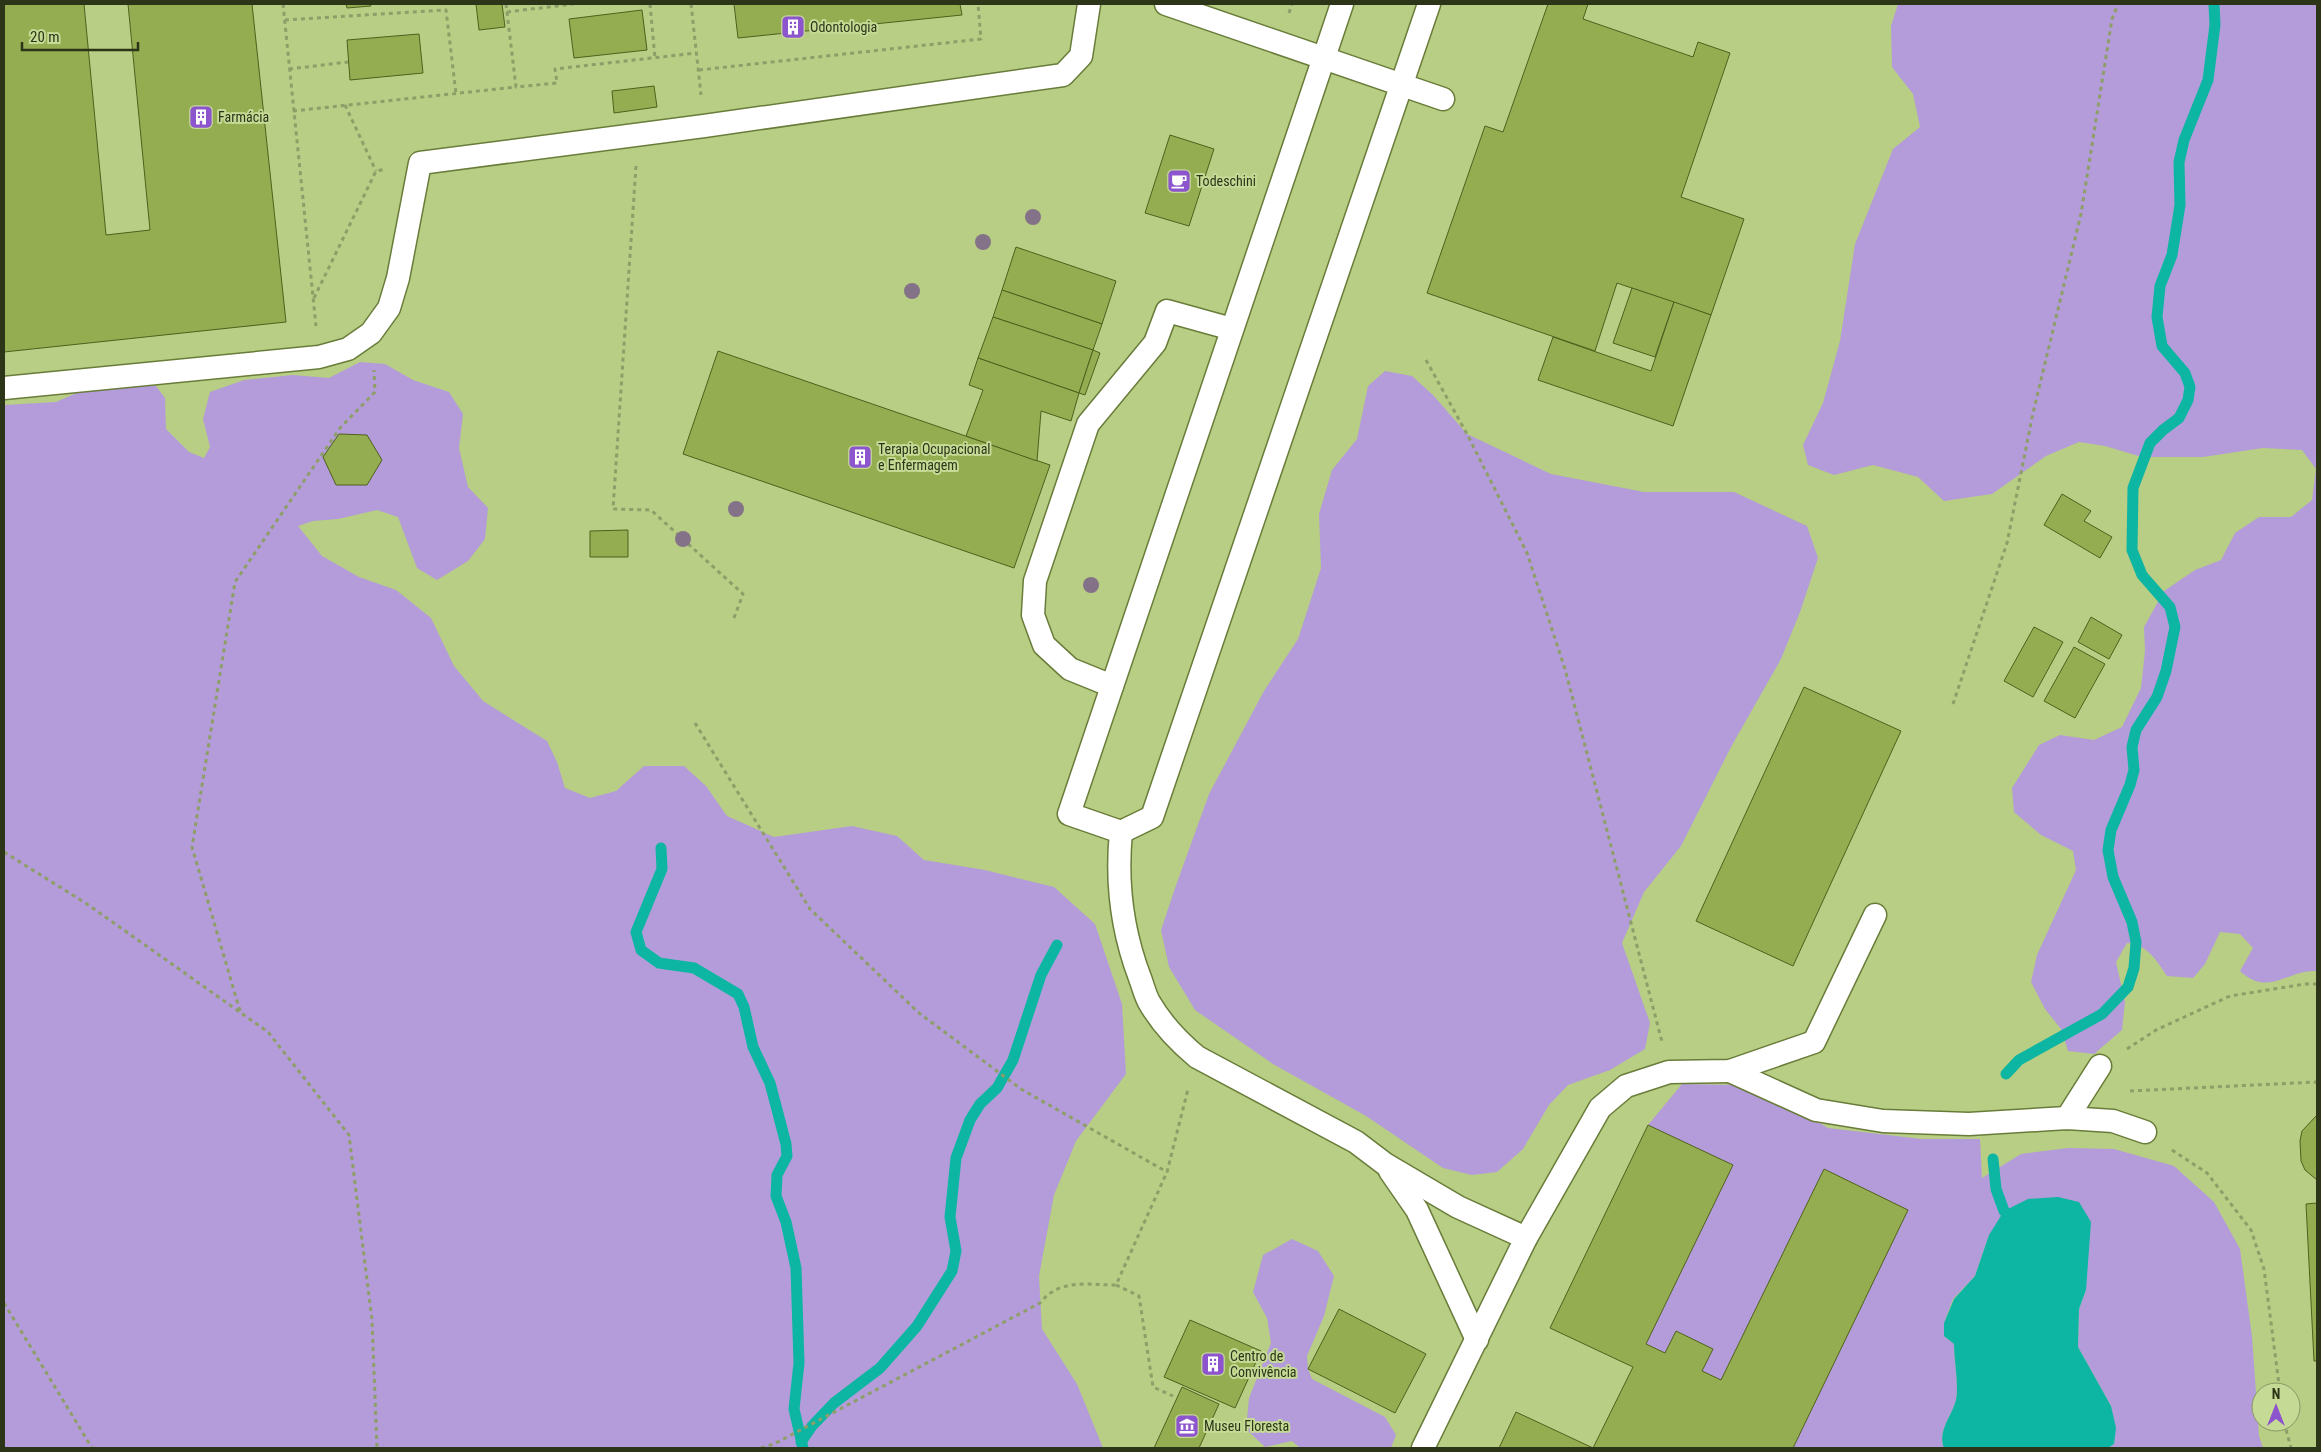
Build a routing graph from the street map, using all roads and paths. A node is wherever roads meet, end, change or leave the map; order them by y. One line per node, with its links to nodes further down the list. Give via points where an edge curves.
1 (283, 4): 13 (path)
2 (506, 4): 12 (path)
3 (573, 4): 12 (path)
4 (650, 4): 15 (path)
5 (691, 4): 14 (path)
6 (978, 4): 19 (path, via 982,39)
7 (1089, 4): 26 (lane, via 1081,56 1063,74)
8 (1166, 4): 16 (lane)
9 (1342, 4): 16 (lane)
10 (1429, 4): 20 (lane)
11 (2118, 4): 38 (path, via 2112,19 2081,214 2033,412 2007,543)
12 (507, 12): 21 (path)
13 (285, 20): 18 (path); 22 (path, via 446,10)
14 (696, 53): 15 (path); 19 (path)
15 (655, 58): 21 (path, via 555,69 556,83)
16 (1324, 58): 20 (lane); 31 (lane)
17 (348, 62): 18 (path)
18 (289, 69): 25 (path)
19 (698, 70): 26 (path)
20 (1401, 85): 23 (lane); 40 (lane, via 1152,817)
21 (516, 87): 22 (path)
22 (456, 94): 24 (path)
23 (1443, 99)
24 (346, 105): 25 (path); 29 (path)
25 (294, 111): 30 (path)
26 (704, 126): 27 (lane)
27 (638, 134): 28 (lane); 36 (path, via 613,509 651,510 743,594)
28 (420, 163): 29 (path); 32 (lane, via 398,278 389,308)
29 (376, 171): 30 (path)
30 (314, 299): 33 (path)
31 (1232, 330): 37 (lane); 37 (lane, via 1167,311 1155,343 1088,424 1035,580 1034,615 1044,645 1070,669)
32 (371, 333): 33 (lane, via 348,349); 44 (path, via 375,392 340,428 235,582 192,847)
33 (319, 356): 35 (lane)
34 (1426, 360): 47 (path, via 1527,553 1565,669)
35 (4, 388)
36 (734, 618)
37 (1112, 686): 40 (lane, via 1069,814)
38 (1953, 704)
39 (695, 724): 54 (path, via 816,915 919,1012 1021,1089)
40 (1120, 832): 53 (lane, via 1120,899 1130,953 1149,1002 1178,1041 1196,1057 1356,1142)
41 (4, 852): 44 (path, via 87,904)
42 (1875, 915): 46 (lane, via 1814,1042)
43 (2317, 984): 45 (path, via 2230,996 2156,1030)
44 (240, 1012): 63 (path, via 268,1032 349,1136 372,1320)
45 (2100, 1066): 51 (lane)
46 (1730, 1071): 47 (lane); 51 (lane, via 1816,1110 1883,1121 1969,1124)
47 (1669, 1072): 55 (lane, via 1626,1086 1600,1108)
48 (2317, 1082): 50 (path)
49 (1188, 1087): 54 (path)
50 (2129, 1092)
51 (2067, 1118): 52 (lane, via 2113,1121)
52 (2145, 1132): 59 (path, via 2207,1173 2251,1230 2264,1269)
53 (1385, 1164): 55 (lane, via 1458,1207); 58 (lane, via 1417,1210)
54 (1167, 1172): 56 (path)
55 (1526, 1238): 58 (lane)
56 (1116, 1285): 60 (path, via 1139,1296 1153,1387); 64 (path, via 1066,1285 1049,1292 1040,1303)
57 (4, 1303): 62 (path)
58 (1477, 1340): 65 (lane)
59 (2279, 1382)
60 (1173, 1396)
61 (2287, 1432): 66 (path)
62 (92, 1448)
63 (377, 1448)
64 (761, 1448)
65 (1423, 1448)
66 (2291, 1448)

